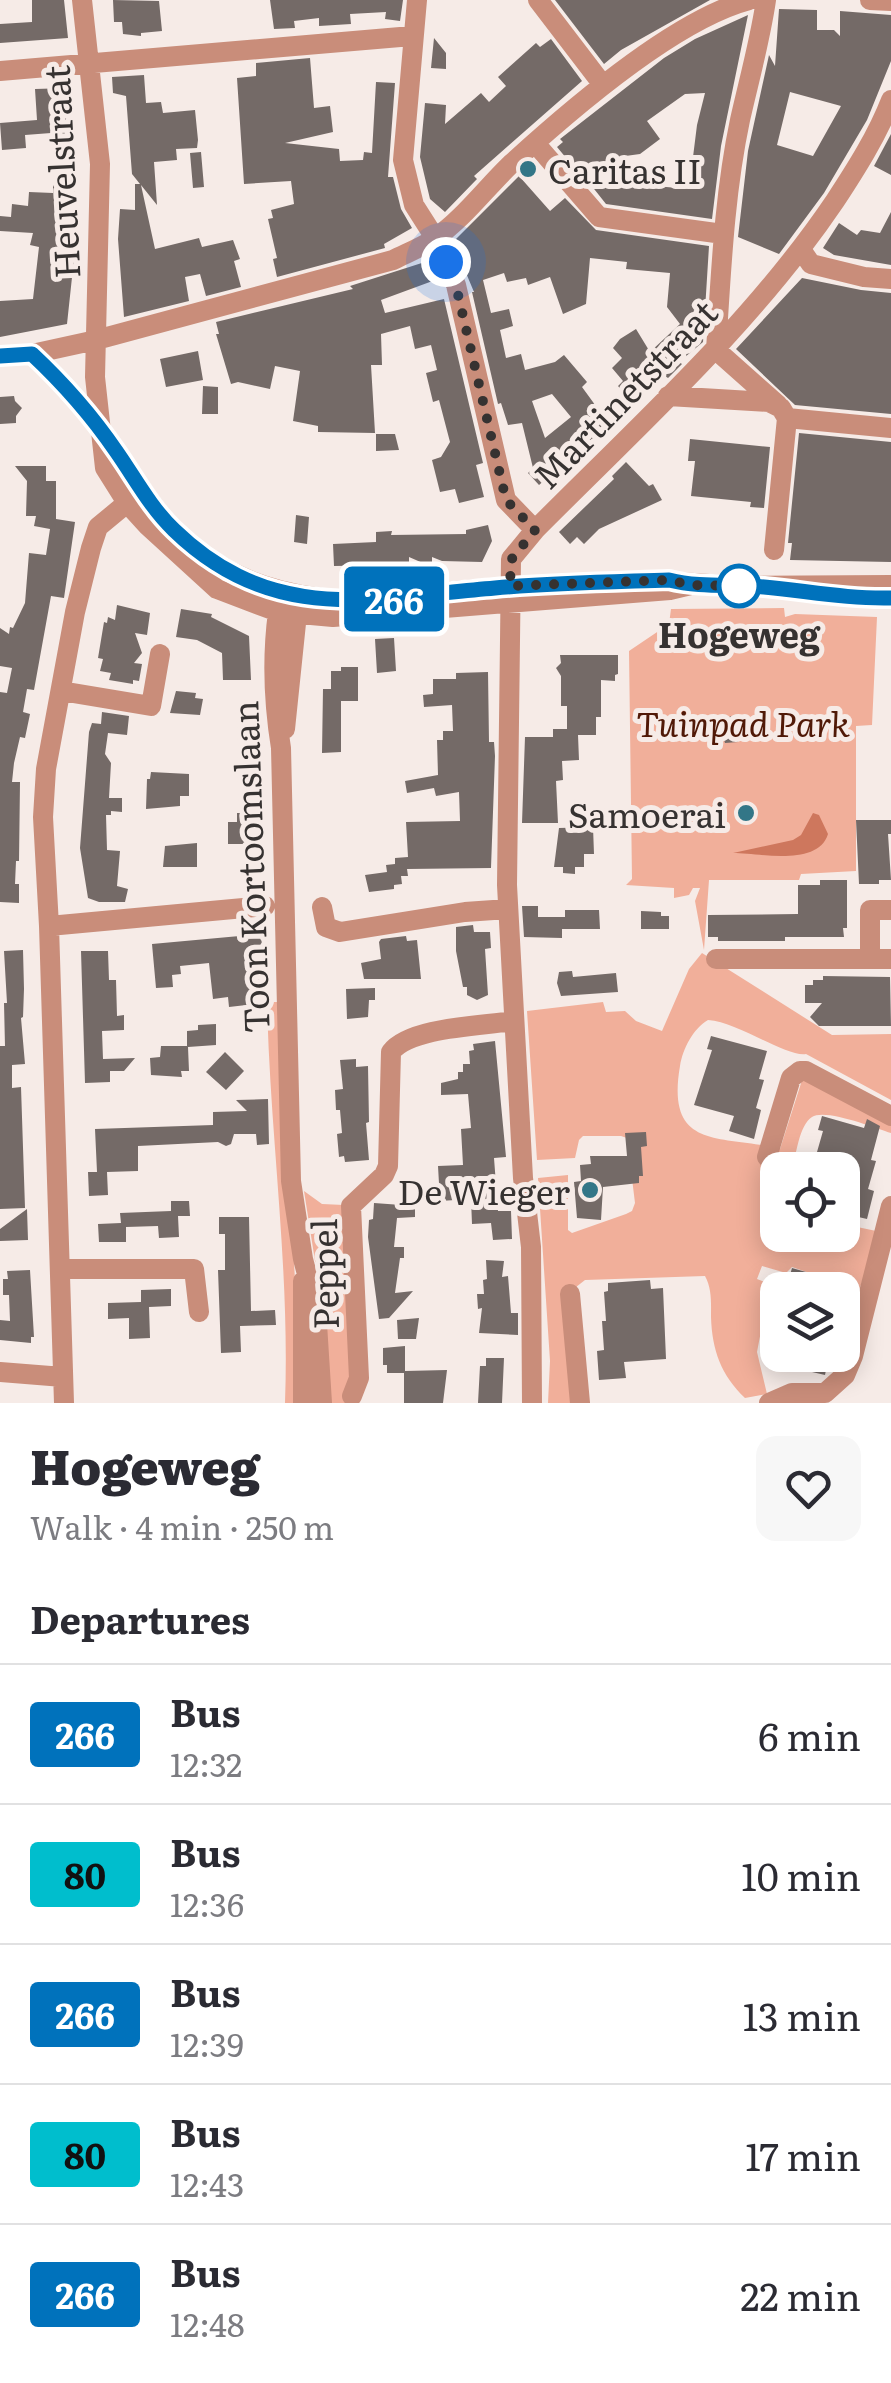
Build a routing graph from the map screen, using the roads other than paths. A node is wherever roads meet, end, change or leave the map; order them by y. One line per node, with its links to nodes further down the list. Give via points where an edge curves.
1 (82, 0): 9 (street, Heuvelstraat)
2 (417, 0): 8 (street)
3 (538, 0): 11 (street)
4 (750, 0): 11 (street, via 668,40)
5 (766, 0): 14 (street)
6 (870, 0): 7 (street)
7 (891, 1)
8 (412, 36): 9 (street); 15 (street, via 403,160 414,206)
9 (88, 64): 10 (street); 18 (street, Heuvelstraat, via 100,164)
10 (0, 71)
11 (603, 86): 13 (street)
12 (891, 100): 16 (street, Martinetstraat)
13 (535, 143): 14 (street, via 599,217); 15 (street)
14 (724, 234): 19 (street)
15 (435, 238): 18 (street, via 393,260); 27 (street, via 456,286 506,500)
16 (802, 251): 17 (street, via 811,264); 19 (street, Martinetstraat)
17 (891, 279)
18 (96, 340): 20 (street); 25 (street, Heuvelstraat)
19 (716, 350): 22 (street, Martinetstraat); 23 (street)
20 (32, 354): 21 (street); 25 (street)
21 (0, 356)
22 (668, 396): 23 (street, via 769,402); 27 (street, Martinetstraat)
23 (784, 413): 24 (street); 28 (street)
24 (891, 428)
25 (102, 431): 26 (street, Heuvelstraat, via 106,468); 33 (street, via 171,527 201,554)
26 (127, 503): 33 (street, Heuvelstraat, via 217,589); 35 (street, via 98,527)
27 (535, 530): 31 (street, Martinetstraat, via 511,560)
28 (774, 550)
29 (762, 586): 30 (street); 31 (street); 32 (street)
30 (891, 586)
31 (510, 594): 33 (street, via 333,618); 39 (street, Martinetstraat)
32 (891, 598)
33 (291, 609): 36 (street, Toon Kortoomslaan, via 290,711); 36 (street, Toon Kortoomslaan, via 276,702)
34 (160, 654): 35 (street, via 150,706)
35 (60, 691): 41 (street, via 43,817)
36 (281, 748): 48 (street, Toon Kortoomslaan, via 290,1181)
37 (265, 906): 41 (street)
38 (322, 907): 39 (street, via 326,927 340,932)
39 (508, 909): 44 (street, Martinetstraat)
40 (891, 910): 43 (street, via 870,910)
41 (50, 926): 50 (street)
42 (716, 959): 43 (street)
43 (881, 959)
44 (513, 1021): 55 (street, Peppel, via 417,1035 392,1052 388,1166 351,1206 359,1378); 59 (street, Martinetstraat, via 531,1247)
45 (891, 1116): 46 (street, via 800,1071 791,1078)
46 (769, 1152)
47 (891, 1206): 49 (street)
48 (303, 1259): 57 (street, Toon Kortoomslaan); 58 (street, Toon Kortoomslaan, via 316,1308)
49 (883, 1262): 61 (street, via 845,1375 824,1394 792,1393)
50 (60, 1269): 52 (street, via 194,1269); 54 (street)
51 (570, 1294): 60 (street)
52 (200, 1312)
53 (0, 1372): 54 (street)
54 (63, 1377): 56 (street)
55 (352, 1396)
56 (64, 1403)
57 (303, 1403)
58 (322, 1403)
59 (532, 1403)
60 (580, 1403)
61 (770, 1403)

